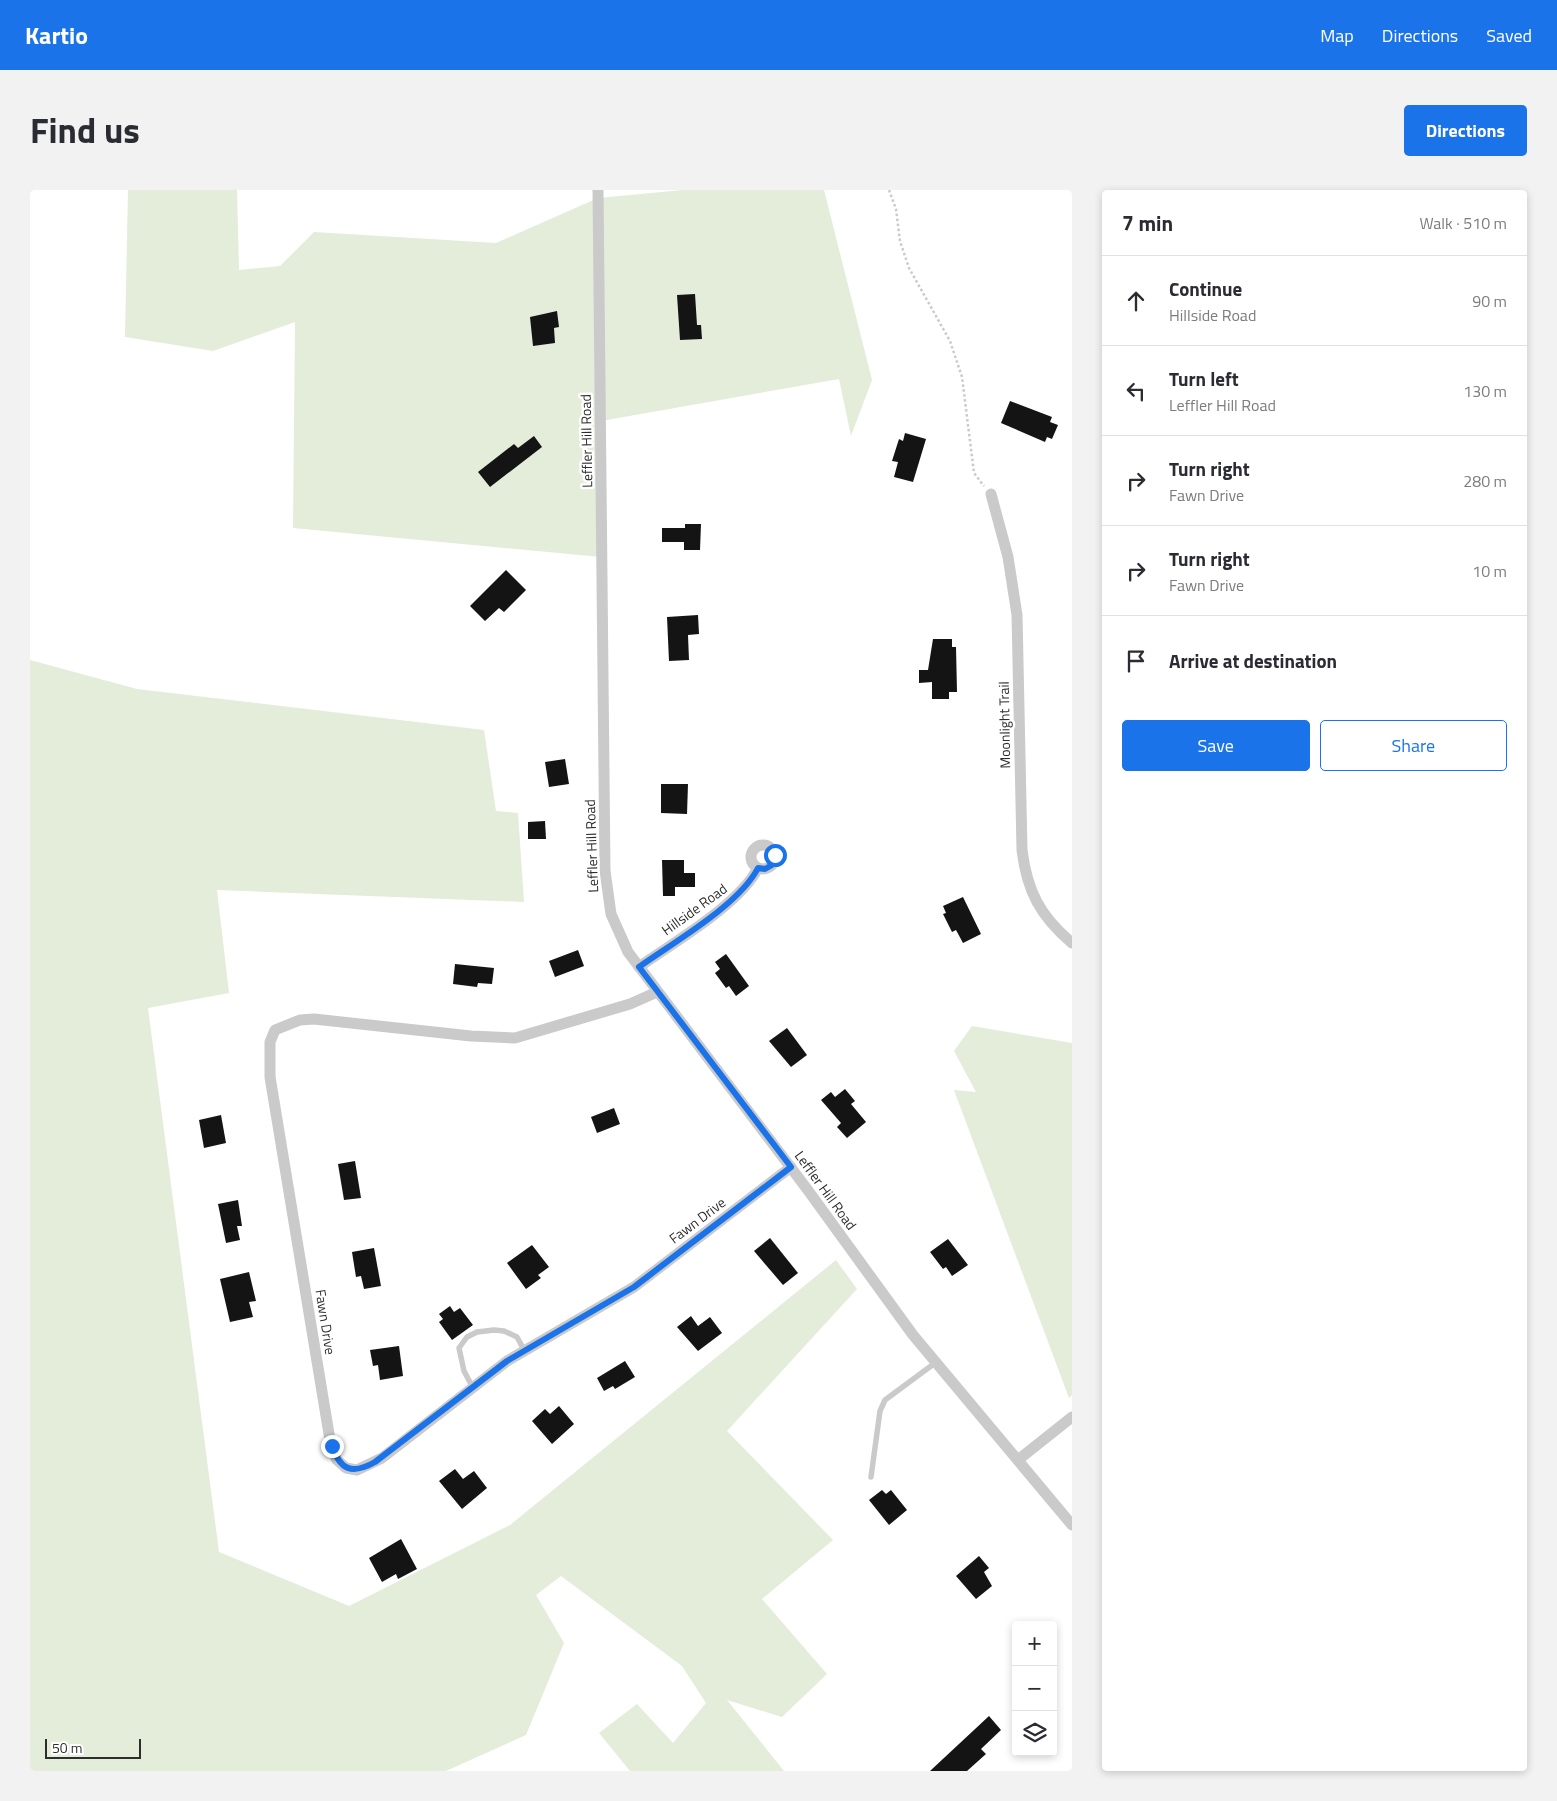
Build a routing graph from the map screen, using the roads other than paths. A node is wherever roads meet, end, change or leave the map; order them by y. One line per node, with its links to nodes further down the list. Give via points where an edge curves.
1 (598, 190): 5 (street, Leffler Hill Road, via 605,871 611,914 618,934)
2 (991, 494): 4 (street, Moonlight Trail, via 1008,557 1017,615 1025,873 1042,911)
3 (758, 868): 5 (street, Hillside Road, via 734,899)
4 (1072, 943)
5 (639, 967): 6 (street, Leffler Hill Road)
6 (657, 992): 7 (street, Leffler Hill Road); 10 (street, Fawn Drive, via 630,1004 515,1038 314,1019 300,1020 275,1030 270,1042 270,1077 336,1460 346,1468 357,1470 368,1466)
7 (791, 1167): 8 (street, Fawn Drive, via 634,1287); 9 (street, Leffler Hill Road)
8 (524, 1350): 10 (street, Fawn Drive); 10 (lane, via 517,1337 504,1331 477,1332 467,1337 459,1348 464,1371)
9 (935, 1363): 12 (street, Leffler Hill Road); 13 (lane, via 885,1400 880,1411)
10 (472, 1386)
11 (1072, 1416): 12 (street)
12 (1018, 1460): 14 (street, Leffler Hill Road)
13 (871, 1477)
14 (1072, 1525)

